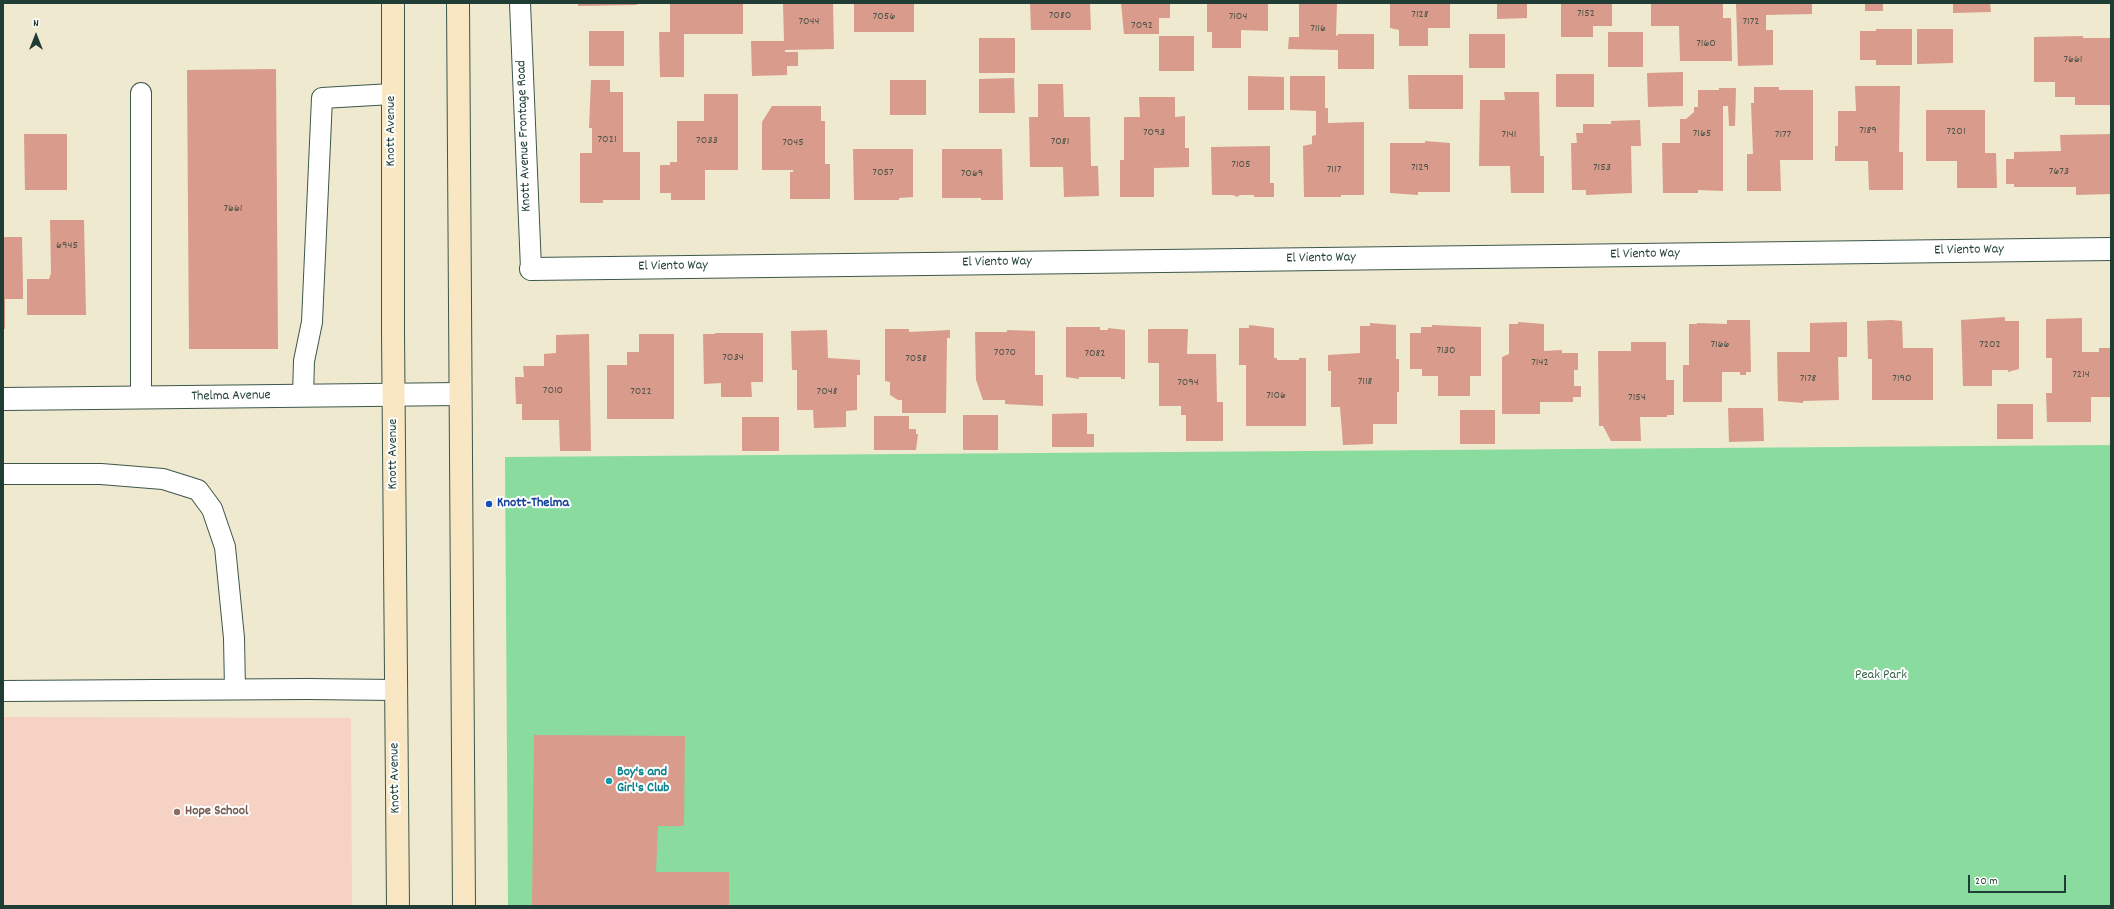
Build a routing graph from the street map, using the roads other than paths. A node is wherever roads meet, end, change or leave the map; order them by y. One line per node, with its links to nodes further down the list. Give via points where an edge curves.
1 (393, 3): 5 (main road, Knott Avenue)
2 (458, 3): 9 (main road)
3 (520, 3): 7 (lane, Knott Avenue Frontage Road)
4 (141, 93): 11 (lane)
5 (392, 94): 8 (main road, Knott Avenue); 10 (lane, via 322,98 312,322 304,361)
6 (2111, 249): 7 (street, El Viento Way)
7 (531, 269)
8 (394, 394): 9 (street, Thelma Avenue); 10 (street, Thelma Avenue); 15 (main road, Knott Avenue)
9 (460, 394): 18 (main road)
10 (303, 396): 11 (street, Thelma Avenue)
11 (141, 398): 12 (street, Thelma Avenue)
12 (3, 399)
13 (3, 474): 14 (lane, via 101,474 163,479 198,490 212,509 225,547 234,638)
14 (235, 689): 15 (lane); 16 (lane)
15 (395, 690): 17 (main road, Knott Avenue)
16 (3, 691)
17 (398, 906)
18 (464, 906)

